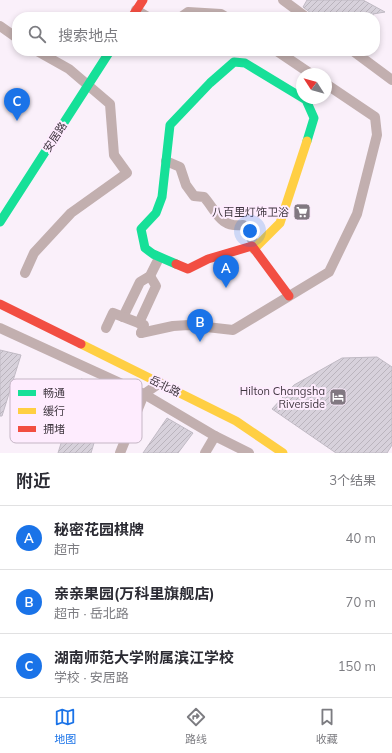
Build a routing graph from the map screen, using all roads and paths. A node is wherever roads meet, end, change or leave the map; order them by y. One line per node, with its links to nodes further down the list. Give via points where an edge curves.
1 (143, 0): 3 (street)
2 (283, 0): 4 (street)
3 (135, 12)
4 (299, 12)
5 (0, 26): 6 (street)
6 (12, 34)
7 (46, 56): 13 (street, via 69,69)
8 (107, 56): 13 (street, 安居路)
9 (284, 56): 11 (street)
10 (360, 56): 12 (street)
11 (302, 68)
12 (392, 80)
13 (88, 85): 16 (street, 安居路); 19 (street, via 110,104 114,155 127,173 71,213 34,253)
14 (332, 88): 21 (street, via 375,117 377,135 357,214 328,272)
15 (166, 161): 17 (street, via 180,167 186,185 194,196 204,197 224,222 236,226 243,225 253,241); 17 (street, via 170,125 234,62 245,63 306,100 314,118 280,223); 18 (street, via 162,197 156,213 141,229 146,249)
16 (0, 222)
17 (254, 249): 18 (street, via 252,246 229,252 188,269 171,260); 21 (street)
18 (159, 258): 20 (street)
19 (25, 272)
20 (150, 276): 23 (street, via 140,282); 24 (street, via 156,286)
21 (289, 296): 24 (street, via 233,330 178,326 141,333 144,325)
22 (0, 304): 28 (street, 岳北路)
23 (123, 317): 24 (street); 26 (street, via 113,313)
24 (139, 323)
25 (0, 328): 27 (street)
26 (106, 328)
27 (111, 379)
28 (160, 383): 29 (street); 36 (street, 岳北路, via 236,421)
29 (144, 394): 30 (street); 31 (street)
30 (142, 399)
31 (215, 436): 34 (street); 35 (street)
32 (124, 443): 33 (street)
33 (120, 453)
34 (204, 453)
35 (249, 453)
36 (283, 453)

